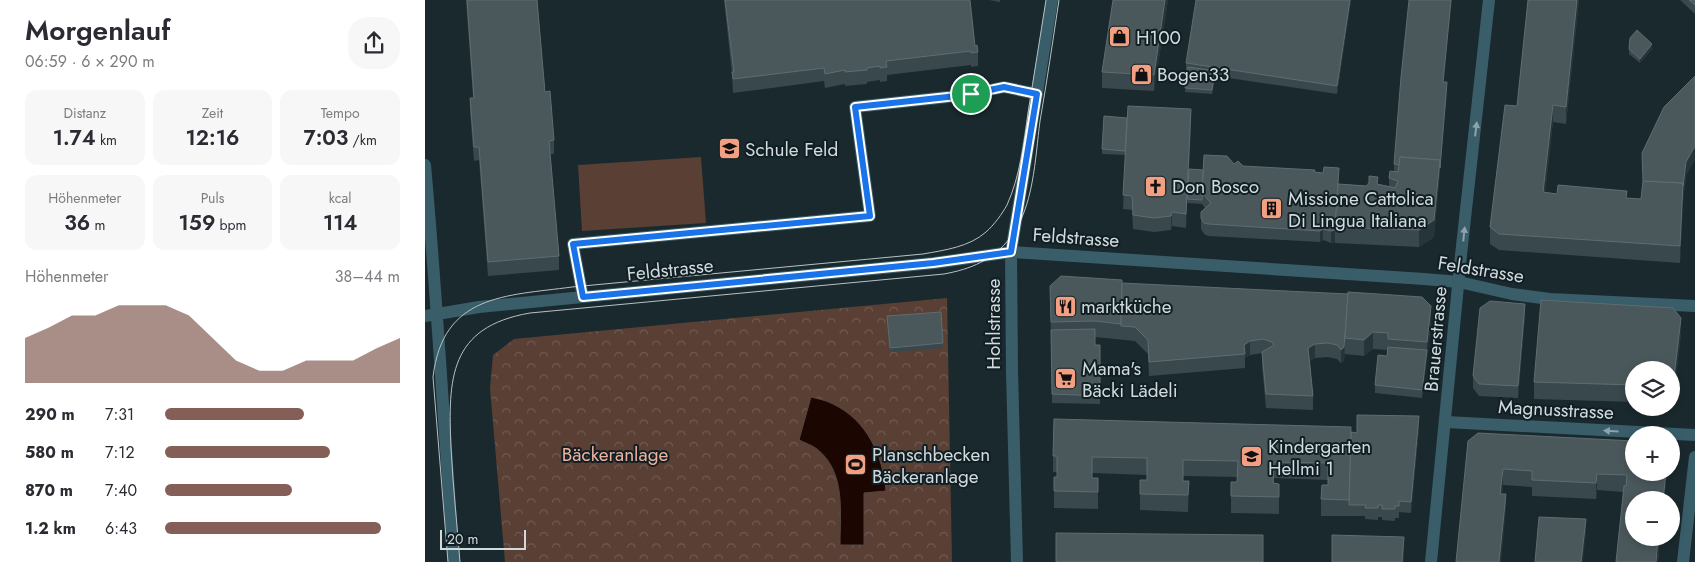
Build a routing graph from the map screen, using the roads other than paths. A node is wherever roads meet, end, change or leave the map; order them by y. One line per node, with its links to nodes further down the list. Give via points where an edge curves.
1 (1052, 0): 3 (street, Hohlstrasse)
2 (1489, 0): 6 (street, Brauerstrasse, one-way to 2)
3 (1037, 94): 5 (street, Hohlstrasse); 7 (street, via 1004,87 966,95 855,107 870,216 573,244)
4 (425, 165): 9 (street)
5 (1011, 252): 6 (street, Feldstrasse); 7 (street, Feldstrasse, via 933,263); 14 (street, Hohlstrasse)
6 (1459, 282): 8 (street, Feldstrasse, via 1550,299); 10 (street, Brauerstrasse)
7 (583, 297): 9 (street, Feldstrasse)
8 (1695, 306)
9 (431, 315): 13 (street)
10 (1446, 422): 11 (street, Magnusstrasse, one-way to 10); 15 (street, Brauerstrasse)
11 (1695, 435)
12 (1695, 456): 16 (street)
13 (454, 562)
14 (1017, 562)
15 (1431, 562)
16 (1683, 562)

